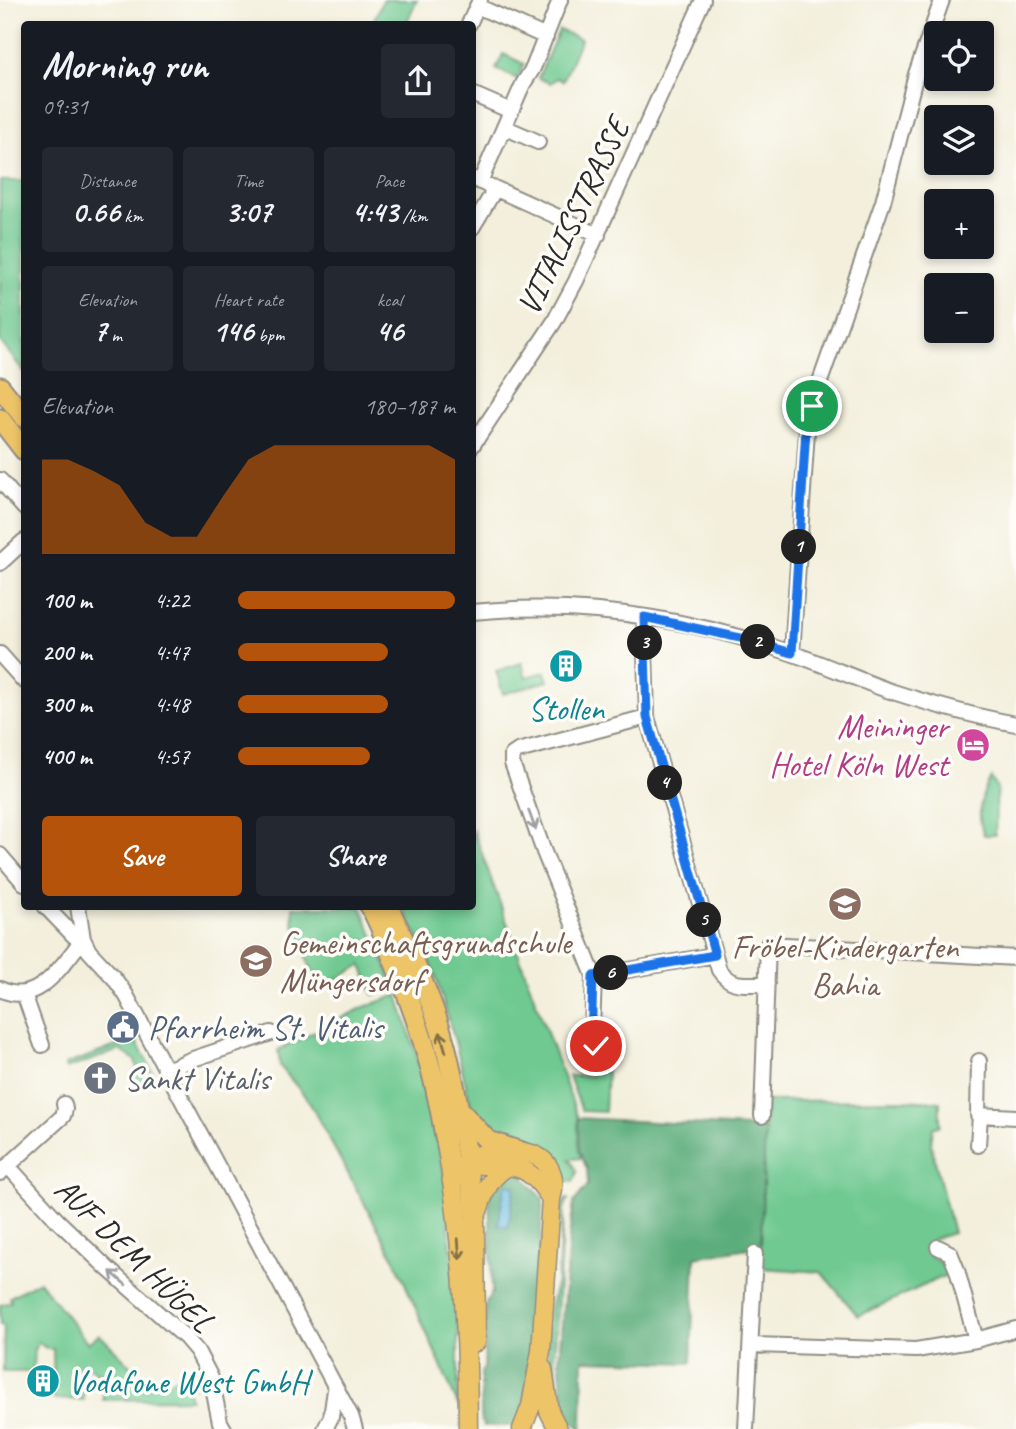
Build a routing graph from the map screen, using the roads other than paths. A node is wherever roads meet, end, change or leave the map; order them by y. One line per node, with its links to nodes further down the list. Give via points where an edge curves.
1 (560, 0): 6 (street)
2 (703, 0): 14 (street, VITALISSTRASSE)
3 (942, 0): 26 (street, via 916,74 883,202 808,416)
4 (479, 3): 5 (street); 6 (street)
5 (470, 21)
6 (546, 37): 8 (street)
7 (476, 96): 8 (street)
8 (511, 111): 9 (street)
9 (505, 127): 10 (street); 11 (street)
10 (538, 142)
11 (476, 181): 12 (street)
12 (495, 189): 13 (street); 14 (street)
13 (476, 221)
14 (597, 235): 18 (street, VITALISSTRASSE, via 554,322)
15 (0, 387): 16 (highway)
16 (21, 413)
17 (0, 419): 19 (highway)
18 (476, 440)
19 (21, 446)
20 (0, 480): 21 (street)
21 (21, 504)
22 (21, 544): 23 (street)
23 (0, 563)
24 (476, 612): 25 (street, via 534,608)
25 (644, 617): 26 (street); 29 (street)
26 (792, 653): 30 (street, via 898,693)
27 (0, 654): 28 (street)
28 (21, 678)
29 (647, 717): 38 (street); 40 (street, one-way to 40, via 512,755)
30 (1016, 724)
31 (0, 855): 32 (street)
32 (21, 880)
33 (49, 910): 37 (street, via 74,936)
34 (79, 910): 37 (street)
35 (372, 910): 54 (highway, via 424,1042)
36 (390, 910): 50 (highway, one-way to 36, via 421,976)
37 (83, 939): 43 (street, via 43,986); 48 (street, via 122,989)
38 (715, 955): 40 (street); 41 (street, via 726,980)
39 (1016, 958): 41 (street, via 768,944)
40 (593, 976): 46 (street, via 590,1055)
41 (767, 984): 52 (street)
42 (0, 989): 43 (street, via 11,995)
43 (24, 994): 45 (street)
44 (271, 1033): 48 (street)
45 (42, 1045)
46 (611, 1056)
47 (979, 1061): 51 (street)
48 (165, 1071): 68 (street)
49 (64, 1104): 58 (street, via 63,1116)
50 (459, 1108): 56 (highway, via 488,1141); 57 (highway)
51 (980, 1115): 53 (street); 55 (street)
52 (762, 1116)
53 (1016, 1117)
54 (445, 1137): 57 (main road, via 454,1154); 59 (main road)
55 (978, 1145)
56 (516, 1159): 57 (main road, via 481,1155); 60 (main road, via 492,1178); 66 (main road, via 533,1155 551,1170 555,1185)
57 (468, 1161): 59 (main road); 60 (main road)
58 (4, 1169): 69 (street, AUF DEM HÜGEL, one-way to 58, via 211,1378 197,1351)
59 (453, 1182): 67 (main road, one-way to 67)
60 (475, 1219): 67 (main road, via 476,1349)
61 (938, 1247): 64 (street, via 950,1253 954,1262)
62 (755, 1254): 65 (street)
63 (1016, 1329): 64 (street)
64 (976, 1340): 65 (street, via 916,1350)
65 (751, 1345): 75 (street)
66 (541, 1351): 73 (main road); 74 (main road, via 548,1411)
67 (468, 1383): 72 (main road)
68 (335, 1391): 70 (street); 71 (street)
69 (224, 1429)
70 (325, 1429)
71 (355, 1429)
72 (468, 1429)
73 (522, 1429)
74 (558, 1429)
75 (746, 1429)

